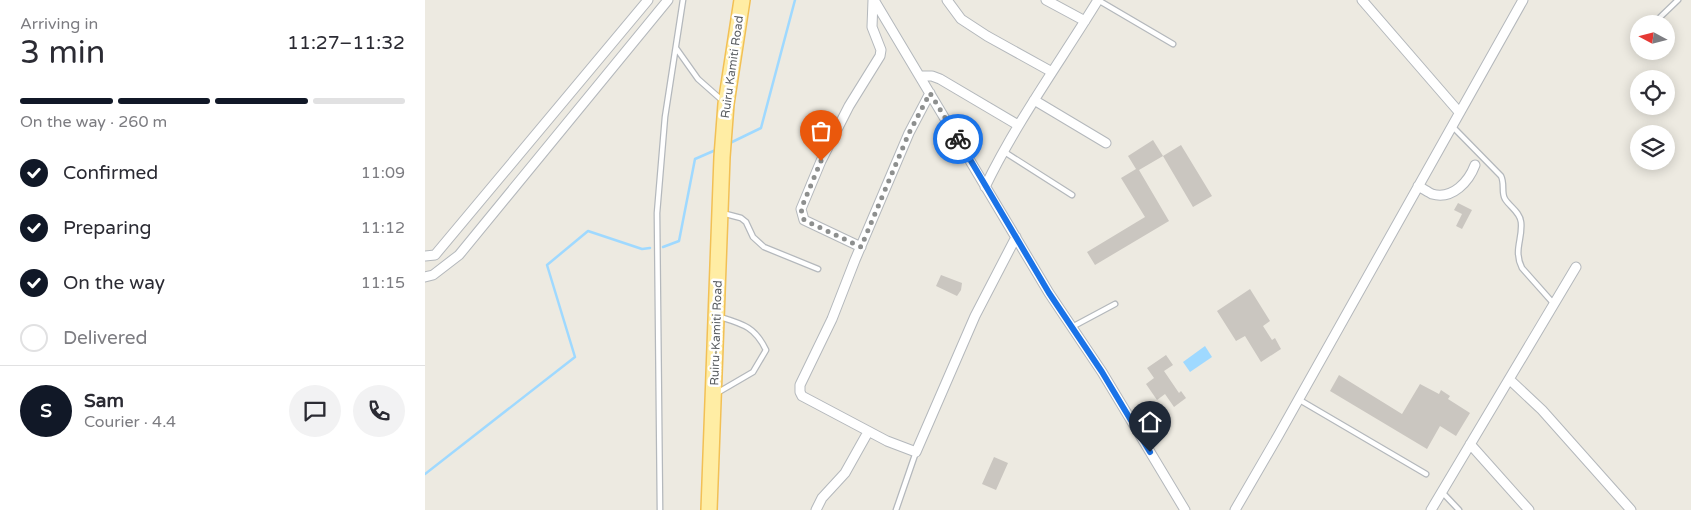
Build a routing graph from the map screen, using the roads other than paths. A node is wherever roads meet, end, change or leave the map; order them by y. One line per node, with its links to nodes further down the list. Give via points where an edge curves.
1 (648, 0): 34 (street, via 435,255)
2 (669, 0): 37 (street, via 459,255 433,275)
3 (683, 0): 15 (lane)
4 (874, 0): 17 (street); 33 (street, via 872,27 881,50 880,56 849,106 801,209 804,220)
5 (947, 0): 16 (street, via 961,19)
6 (1045, 0): 13 (street)
7 (1098, 0): 13 (street); 14 (lane)
8 (1523, 0): 21 (street)
9 (1678, 0): 12 (lane)
10 (1365, 1): 21 (street)
11 (742, 3): 20 (main road, Ruiru Kamiti Road)
12 (1662, 15)
13 (1085, 21): 16 (street)
14 (1173, 44)
15 (675, 48): 20 (lane, via 698,79); 50 (lane, via 657,213)
16 (1052, 72): 19 (street)
17 (920, 76): 18 (street); 22 (street, via 939,79)
18 (930, 93): 29 (street); 33 (street, via 909,133)
19 (1034, 100): 22 (street); 24 (street)
20 (727, 104): 26 (main road, Ruiru Kamiti Road)
21 (1459, 112): 23 (street)
22 (1018, 125): 25 (street)
23 (1452, 126): 28 (street); 39 (lane, via 1501,176 1505,199 1520,218 1517,256 1522,268)
24 (1106, 143)
25 (1003, 151): 29 (street); 30 (lane)
26 (722, 157): 31 (main road, Ruiru-Kamiti Road)
27 (1475, 164): 28 (street, via 1470,177 1449,194 1433,194)
28 (1418, 186): 44 (street)
29 (985, 187): 32 (street)
30 (1072, 195)
31 (721, 213): 36 (lane, via 741,218 764,247); 40 (main road, Ruiru-Kamiti Road)
32 (1015, 237): 41 (street); 47 (street, via 975,316)
33 (861, 247): 45 (street, via 833,319 800,385 800,392)
34 (425, 256)
35 (1576, 267): 39 (street)
36 (817, 269)
37 (425, 277)
38 (1115, 304): 41 (lane)
39 (1554, 304): 42 (street)
40 (716, 316): 43 (main road, Ruiru-Kamiti Road); 43 (lane, via 745,325 760,337 766,350 753,372)
41 (1072, 327): 54 (street)
42 (1509, 380): 46 (street); 59 (street, via 1542,410)
43 (714, 395): 51 (main road, Ruiru-Kamiti Road)
44 (1298, 399): 48 (lane); 55 (street)
45 (868, 432): 47 (street); 52 (street, via 845,473 822,498)
46 (1470, 444): 49 (street); 58 (street)
47 (916, 452): 53 (lane)
48 (1427, 474)
49 (1442, 492): 56 (street); 57 (lane)
50 (660, 510)
51 (709, 510)
52 (816, 510)
53 (895, 510)
54 (1185, 510)
55 (1235, 510)
56 (1431, 510)
57 (1459, 510)
58 (1529, 510)
59 (1631, 510)

